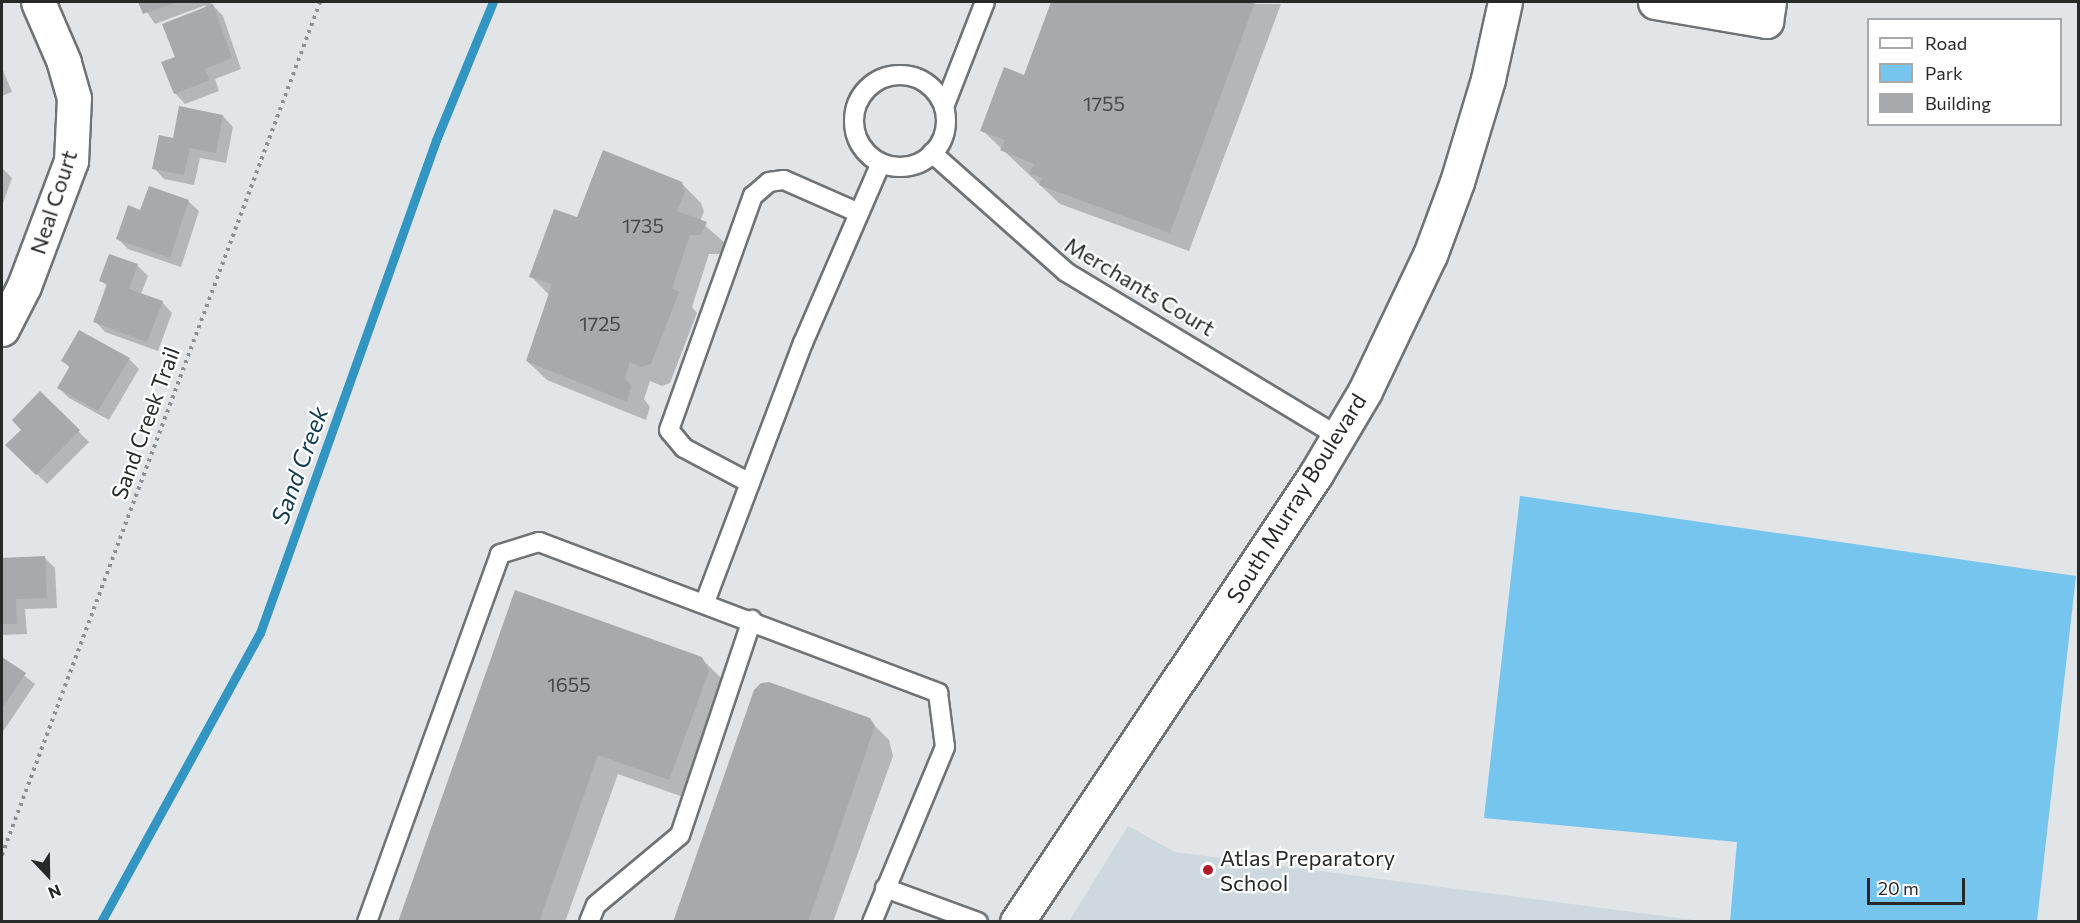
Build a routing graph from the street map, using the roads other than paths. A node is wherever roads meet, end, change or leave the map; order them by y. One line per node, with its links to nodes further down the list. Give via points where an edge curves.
1 (39, 2): 10 (main road, Neal Court, via 74,98 71,161 24,286)
2 (985, 2): 6 (lane)
3 (1505, 2): 11 (main road, South Murray Boulevard, via 1488,79 1430,255)
4 (1655, 2): 5 (main road, via 1766,21)
5 (1770, 2)
6 (944, 107): 7 (lane, via 944,134); 8 (lane, via 927,83 906,74 886,76 866,88 854,113 854,129 866,153)
7 (932, 153): 8 (lane, via 908,166); 11 (lane, Merchants Court, via 1066,272)
8 (881, 163): 9 (lane)
9 (859, 213): 12 (lane, via 803,343); 12 (lane, via 784,180 769,182 753,196 669,430 684,448)
10 (2, 329)
11 (1340, 437): 20 (main road, South Murray Boulevard)
12 (750, 483): 13 (lane)
13 (705, 602): 14 (lane); 16 (lane, via 540,542 500,554)
14 (752, 620): 15 (lane, via 938,693 945,747); 17 (lane, via 680,836 596,905)
15 (885, 888): 18 (lane); 19 (lane)
16 (367, 921)
17 (589, 921)
18 (872, 921)
19 (978, 921)
20 (1017, 921)

